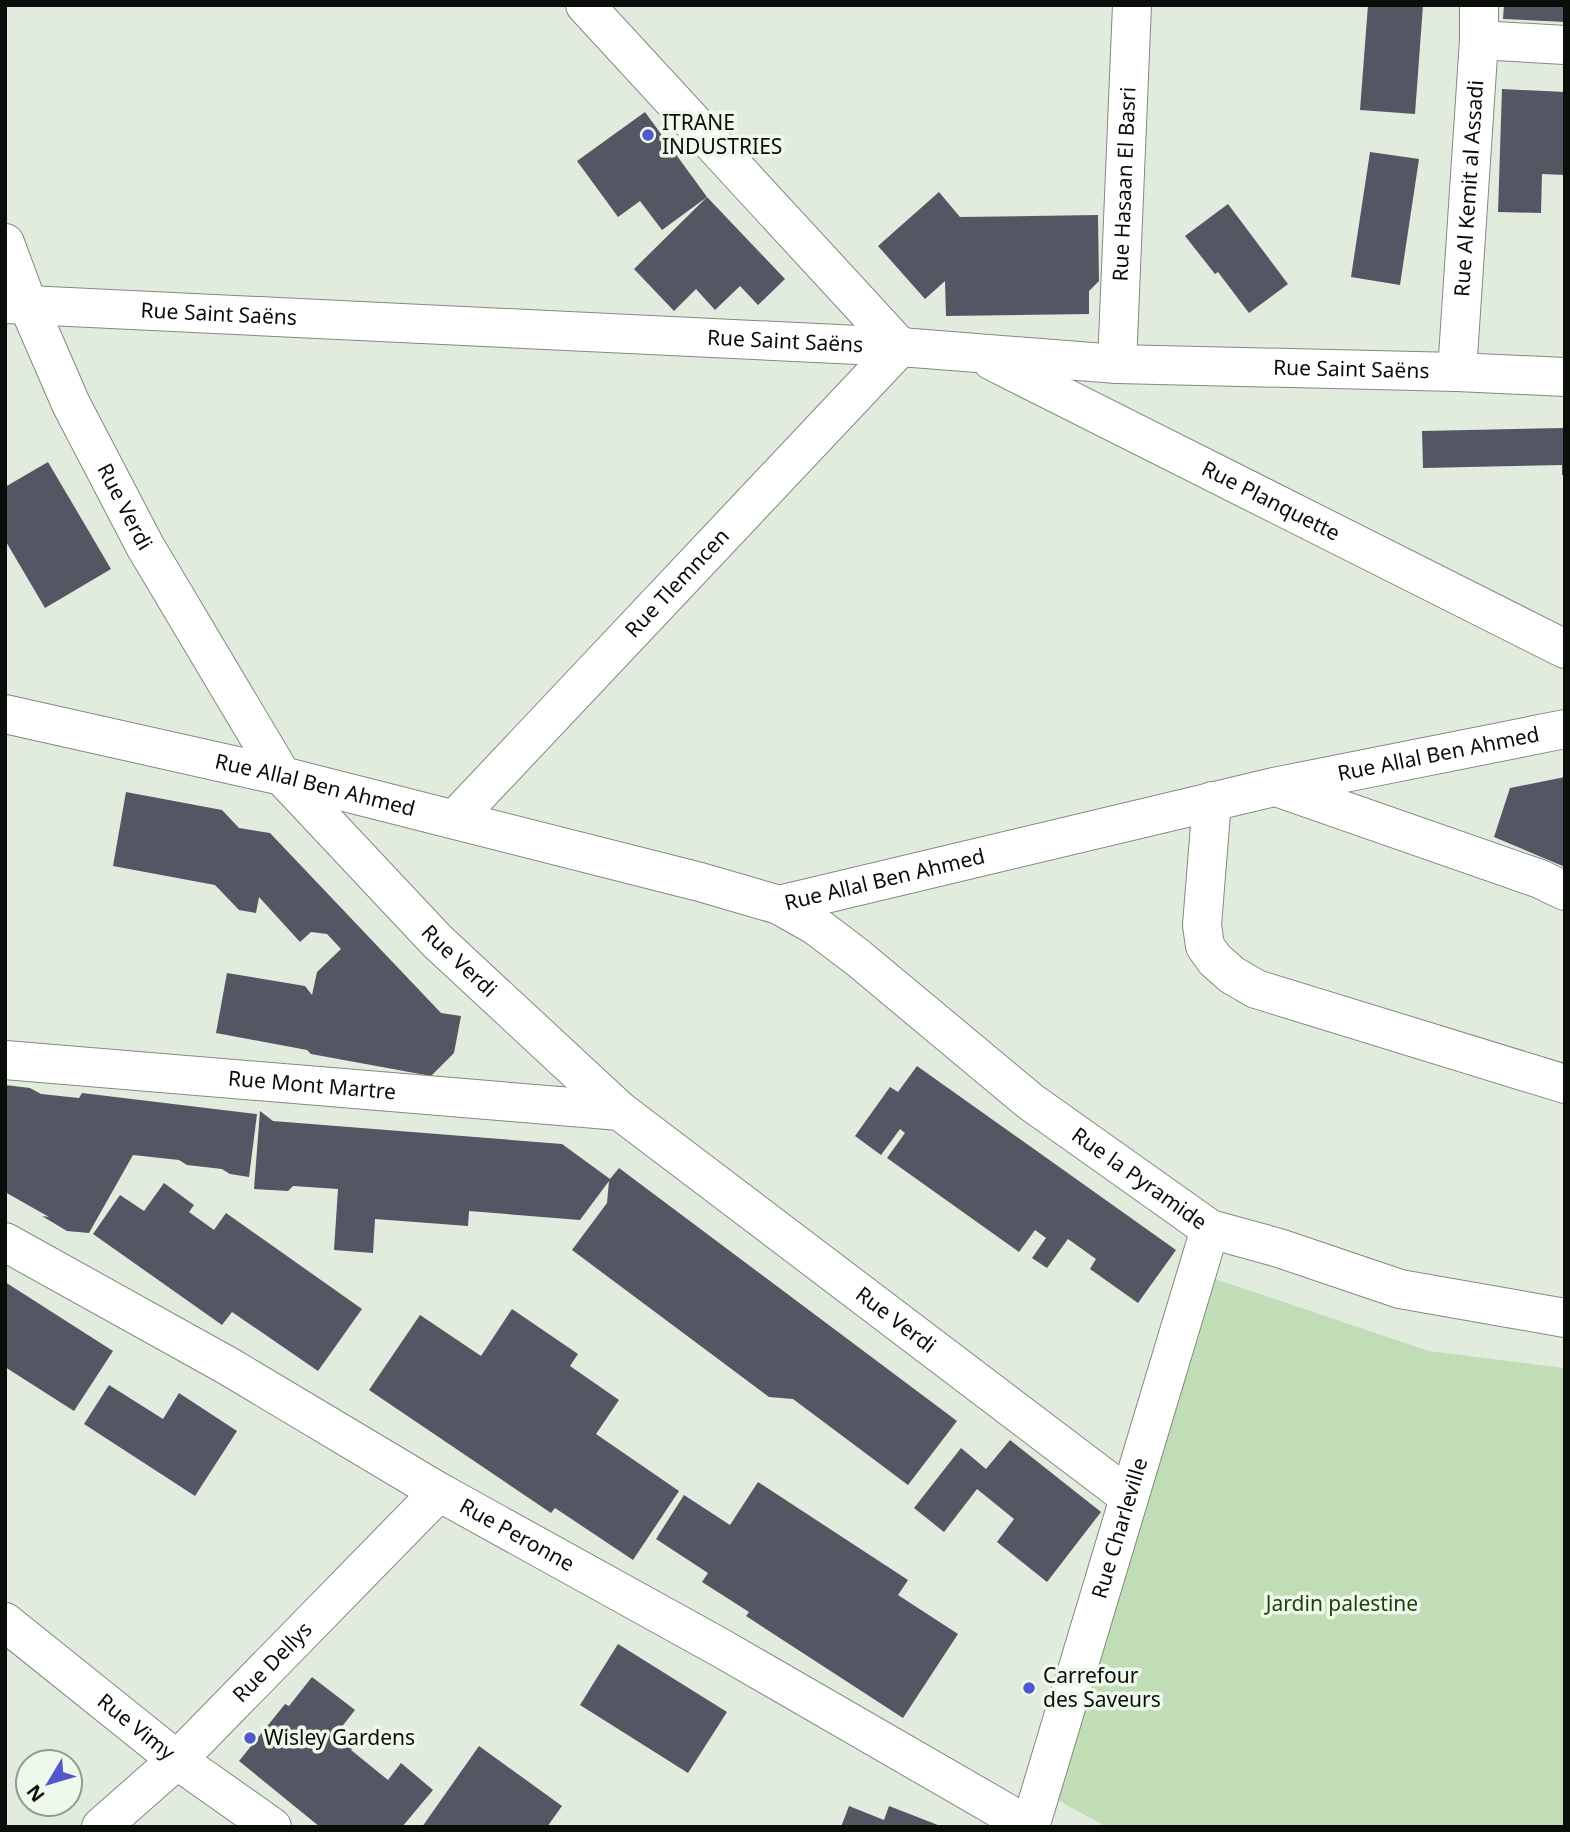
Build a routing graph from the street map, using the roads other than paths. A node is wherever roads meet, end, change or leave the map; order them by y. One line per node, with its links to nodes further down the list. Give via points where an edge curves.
1 (584, 5): 7 (street)
2 (1132, 5): 9 (street, Rue Hasaan El Basri)
3 (1479, 22): 4 (street); 10 (street, Rue Al Kemit al Assadi)
4 (1565, 45)
5 (5, 243): 6 (street, Rue Verdi)
6 (16, 305): 7 (street, Rue Saint Saëns); 15 (street, Rue Verdi, via 145,546)
7 (900, 347): 8 (street, Rue Saint Saëns); 18 (street, Rue Tlemncen)
8 (974, 353): 9 (street, Rue Saint Saëns); 12 (street, Rue Planquette)
9 (1117, 364): 10 (street, Rue Saint Saëns)
10 (1457, 372): 11 (street, Rue Saint Saëns)
11 (1565, 377)
12 (1565, 649)
13 (5, 714): 15 (street, Rue Allal Ben Ahmed)
14 (1565, 729): 16 (street, Rue Allal Ben Ahmed)
15 (282, 776): 18 (street, Rue Allal Ben Ahmed); 23 (street, Rue Verdi, via 437,941)
16 (1274, 787): 17 (street, Rue Allal Ben Ahmed); 19 (street)
17 (1212, 801): 20 (street, Rue Allal Ben Ahmed); 22 (street, via 1202,925 1205,946 1232,975 1256,989)
18 (455, 819): 20 (street, Rue Allal Ben Ahmed)
19 (1565, 891)
20 (779, 905): 24 (street, Rue la Pyramide, via 857,957 1031,1102)
21 (5, 1060): 23 (street, Rue Mont Martre)
22 (1565, 1084)
23 (620, 1111): 28 (street, Rue Verdi)
24 (1210, 1229): 26 (street, Rue la Pyramide, via 1400,1289); 28 (street, Rue Charleville)
25 (5, 1242): 27 (street, Rue Peronne, via 228,1366)
26 (1565, 1318)
27 (439, 1492): 30 (street, Rue Dellys); 33 (street, Rue Peronne)
28 (1129, 1497): 33 (street, Rue Charleville)
29 (5, 1622): 30 (street, Rue Vimy)
30 (177, 1760): 31 (street, Rue Dellys); 32 (street, Rue Vimy)
31 (101, 1827)
32 (272, 1827)
33 (1030, 1827)

